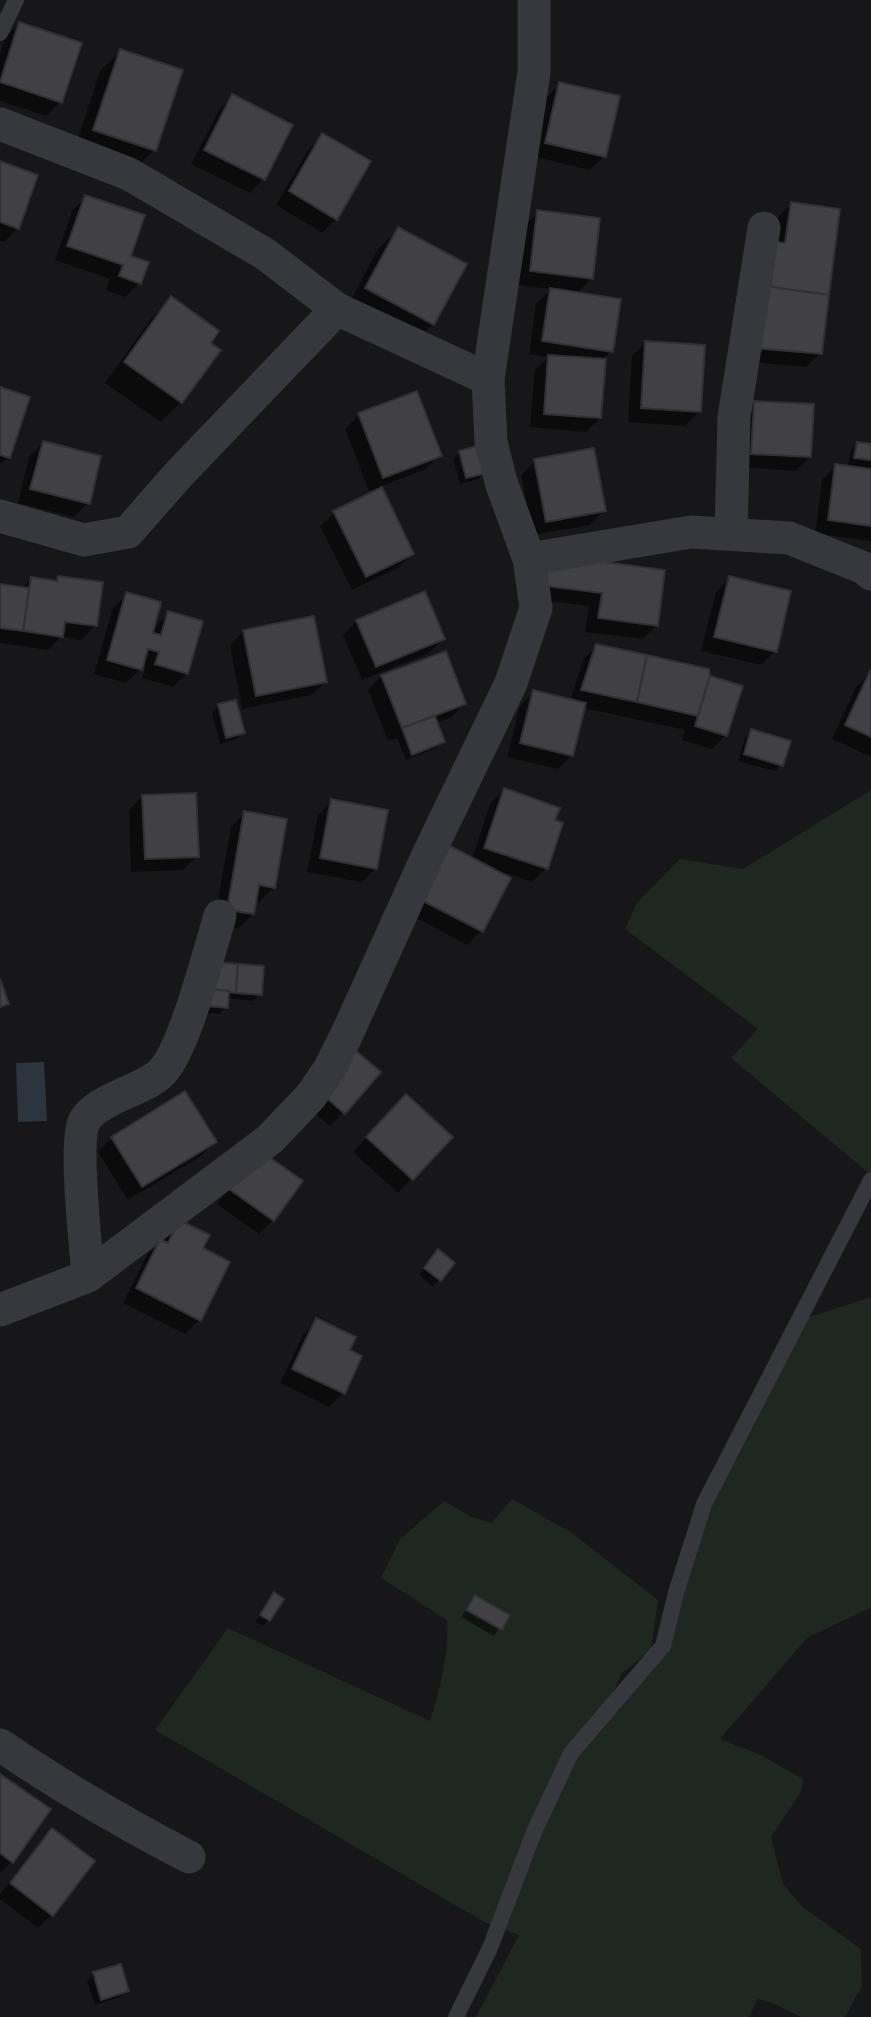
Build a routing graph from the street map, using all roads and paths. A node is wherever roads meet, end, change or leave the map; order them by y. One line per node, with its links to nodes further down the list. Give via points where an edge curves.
1 (16, 0): 3 (lane)
2 (534, 0): 7 (street, via 534,72)
3 (0, 33)
4 (0, 124): 6 (street, via 129,174 265,254)
5 (764, 228): 9 (street, via 734,417)
6 (337, 309): 7 (street); 8 (street, via 128,532 84,540)
7 (488, 379): 10 (street, via 491,442)
8 (0, 516)
9 (731, 534): 10 (street, via 691,532); 11 (street, via 789,538)
10 (529, 559): 14 (street, via 536,608 511,683 330,1068 311,1096 270,1139)
11 (871, 574)
12 (220, 916): 14 (street, via 174,1055 162,1073 98,1108 83,1124)
13 (871, 1180): 18 (lane, via 704,1504 663,1646 571,1753 534,1832 490,1948)
14 (88, 1276): 15 (street)
15 (1, 1305)
16 (0, 1745): 17 (street, via 108,1815)
17 (189, 1857)
18 (456, 2017)

